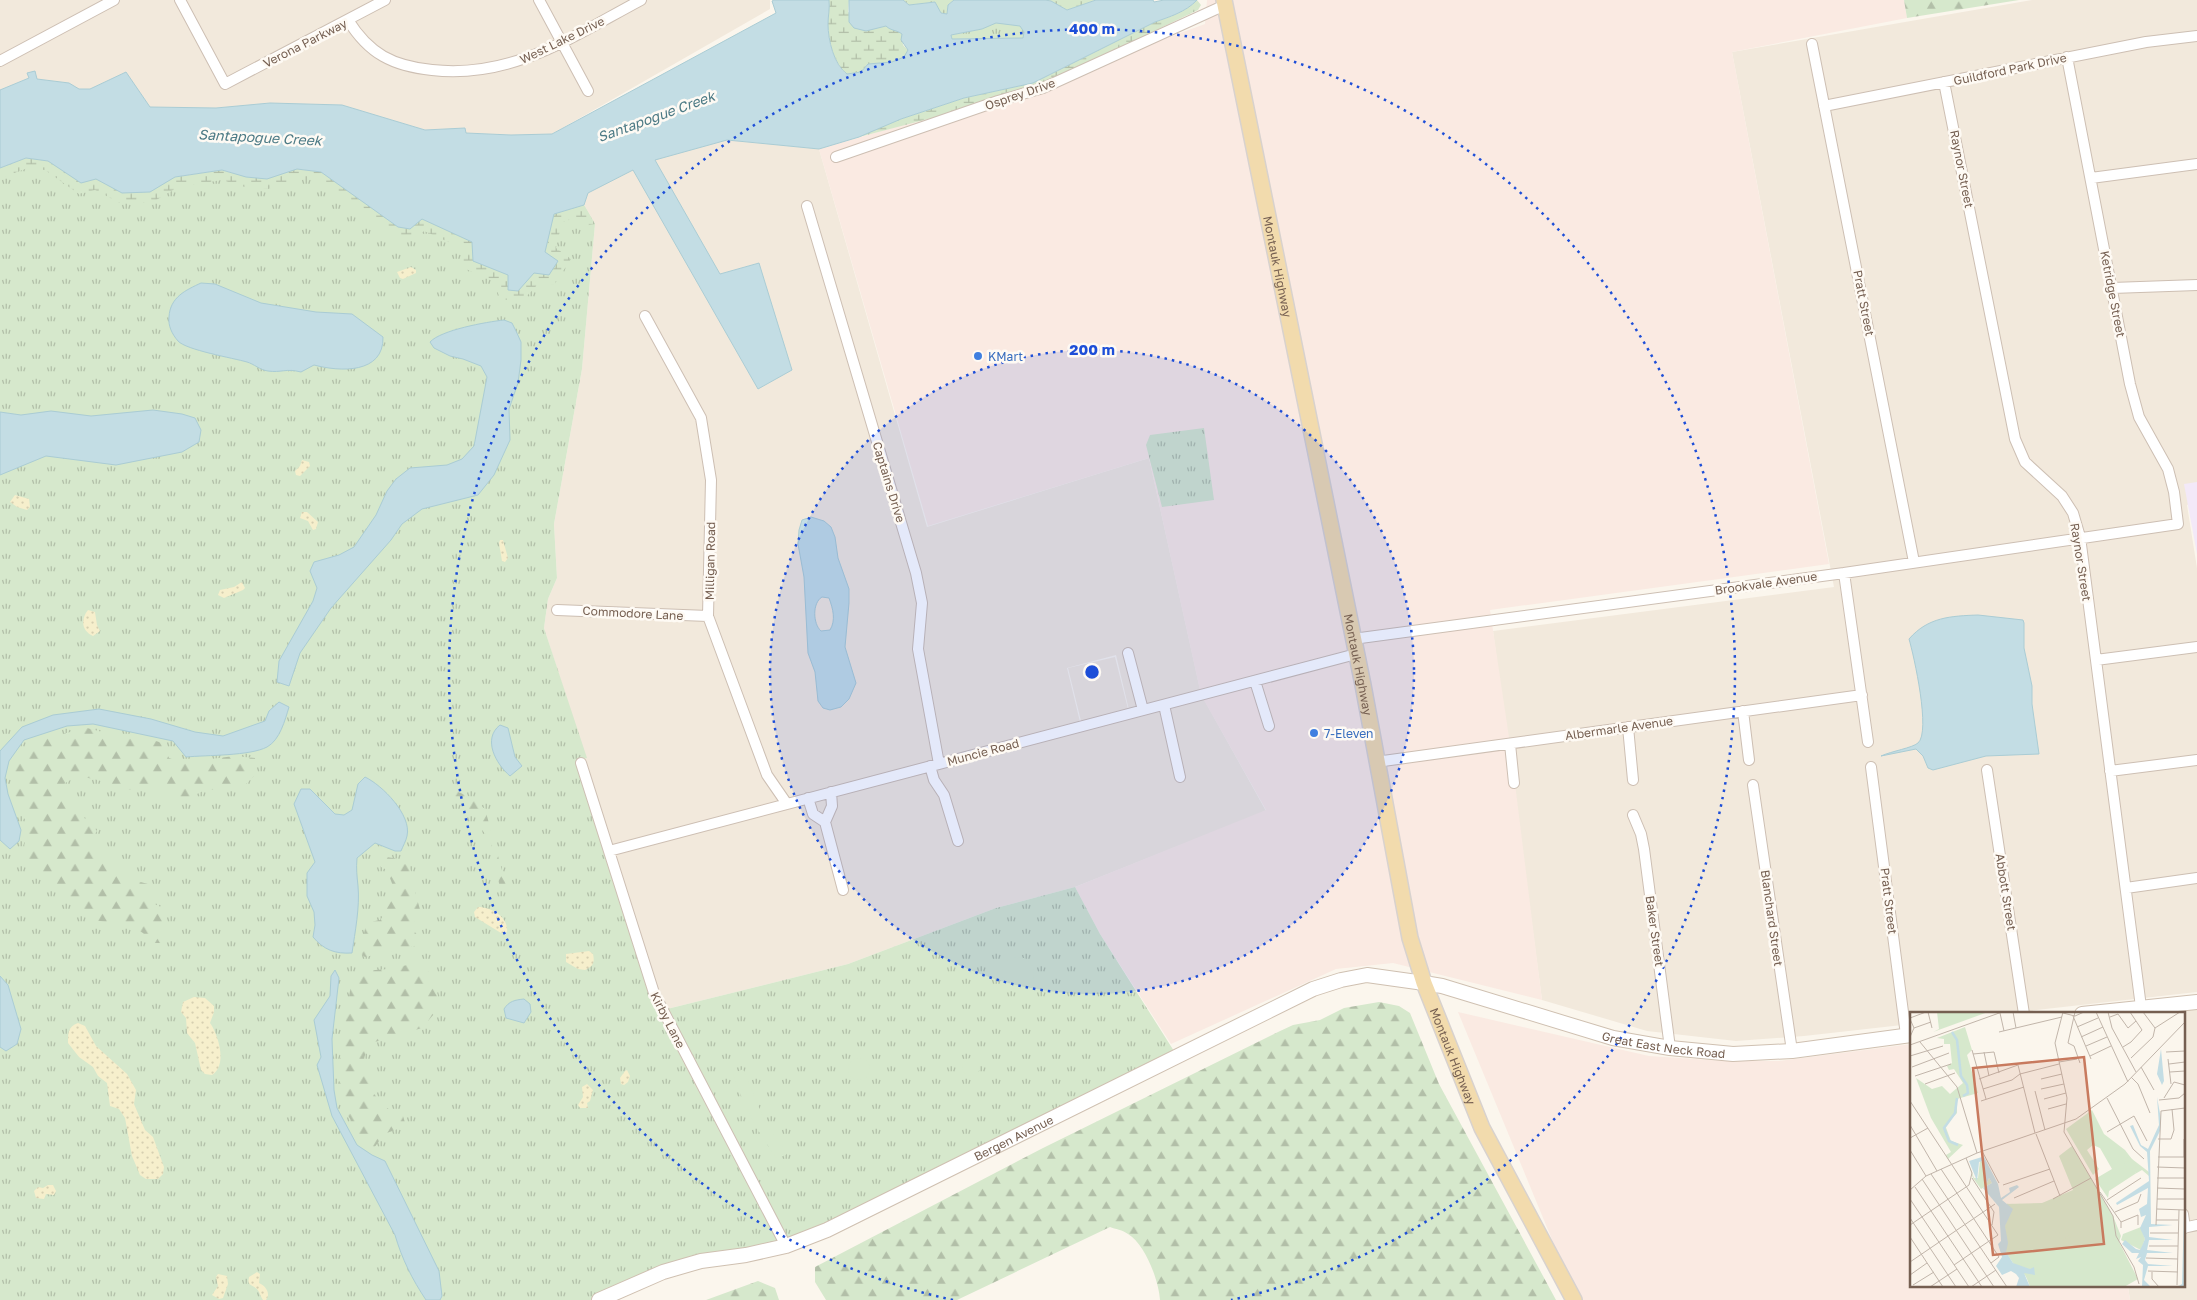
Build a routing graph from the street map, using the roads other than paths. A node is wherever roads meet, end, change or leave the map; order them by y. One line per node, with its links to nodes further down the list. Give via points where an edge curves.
1 (114, 0): 12 (street)
2 (180, 0): 7 (street, Verona Parkway, via 225,84)
3 (384, 0): 7 (street, Verona Parkway)
4 (540, 0): 9 (street)
5 (641, 0): 9 (street, West Lake Drive)
6 (1225, 2): 16 (street, Osprey Drive, via 1043,88); 30 (main road, Montauk Highway)
7 (348, 20): 9 (street, West Lake Drive, via 361,38 388,60 436,71 503,66)
8 (2197, 36): 11 (street, Guildford Park Drive)
9 (562, 42): 14 (street)
10 (1812, 44): 15 (street, Pratt Street)
11 (2067, 57): 13 (street, Guildford Park Drive); 18 (street, Ketridge Street)
12 (0, 61)
13 (1944, 82): 15 (street, Guildford Park Drive); 24 (street, Raynor Street, via 2015,439 2025,462 2062,496 2073,514)
14 (588, 90)
15 (1824, 106): 25 (street, Pratt Street)
16 (836, 157)
17 (2197, 164): 18 (street)
18 (2090, 178): 21 (street, Ketridge Street)
19 (807, 206): 46 (street, Captains Drive, via 916,573 922,603 918,649)
20 (2197, 285): 21 (street)
21 (2112, 288): 23 (street, Ketridge Street, via 2130,384 2140,417 2168,469)
22 (645, 316): 28 (street, Milligan Road, via 701,418 711,480)
23 (2178, 524): 24 (street, Brookvale Avenue)
24 (2080, 537): 25 (street, Brookvale Avenue); 32 (street, Raynor Street)
25 (1914, 562): 26 (street, Brookvale Avenue)
26 (1844, 573): 30 (street, Brookvale Avenue); 34 (street)
27 (557, 610): 28 (street, Commodore Lane)
28 (708, 616): 56 (street, Milligan Road, via 768,775)
29 (2197, 646): 32 (street)
30 (1355, 647): 33 (street, Muncie Road); 44 (main road, Montauk Highway)
31 (1128, 653): 36 (street)
32 (2096, 660): 49 (street, Raynor Street)
33 (1255, 681): 35 (street, Muncie Road); 38 (street)
34 (1862, 695): 37 (street, Albermarle Avenue); 40 (street)
35 (1164, 704): 36 (street, Muncie Road); 50 (street)
36 (1143, 710): 46 (street, Muncie Road)
37 (1743, 710): 39 (street, Albermarle Avenue); 42 (street)
38 (1269, 726)
39 (1628, 727): 41 (street, Albermarle Avenue); 51 (street)
40 (1868, 742)
41 (1510, 744): 44 (street, Albermarle Avenue); 52 (street)
42 (1749, 760)
43 (2197, 760): 49 (street)
44 (1376, 762): 64 (main road, Montauk Highway, via 1410,938)
45 (581, 763): 60 (street, Kirby Lane)
46 (935, 765): 54 (street, Muncie Road); 59 (street, Captains Drive, via 934,780 944,794)
47 (1871, 767): 70 (street, Pratt Street)
48 (1987, 770): 68 (street, Abbott Street)
49 (2110, 771): 62 (street, Raynor Street)
50 (1180, 777)
51 (1633, 780)
52 (1514, 784)
53 (1753, 785): 72 (street, Blanchard Street)
54 (831, 792): 55 (street, Muncie Road); 58 (street, via 832,806)
55 (808, 798): 56 (street, Muncie Road); 58 (street, via 813,814)
56 (787, 804): 60 (street, Muncie Road)
57 (1633, 815): 71 (street, Baker Street, via 1644,849)
58 (825, 822): 63 (street)
59 (958, 841)
60 (609, 851): 75 (street, Kirby Lane, via 654,993)
61 (2197, 878): 62 (street)
62 (2126, 888): 66 (street, Raynor Street)
63 (843, 890)
64 (1424, 983): 71 (main road, Great East Neck Road, via 1613,1038); 75 (main road, Bergen Avenue, via 1367,975 1313,989 827,1230); 77 (main road, Montauk Highway, via 1482,1128)
65 (2197, 1002): 67 (main road)
66 (2141, 1007): 67 (main road); 69 (main road)
67 (2162, 1010)
68 (2024, 1012)
69 (2099, 1012)
70 (1908, 1035): 72 (main road, Great East Neck Road)
71 (1670, 1048): 72 (main road, Great East Neck Road, via 1733,1054)
72 (1792, 1051)
73 (2197, 1225): 74 (street)
74 (2184, 1228)
75 (786, 1246): 76 (main road, Bergen Avenue, via 672,1270)
76 (599, 1300)
77 (1574, 1300)

